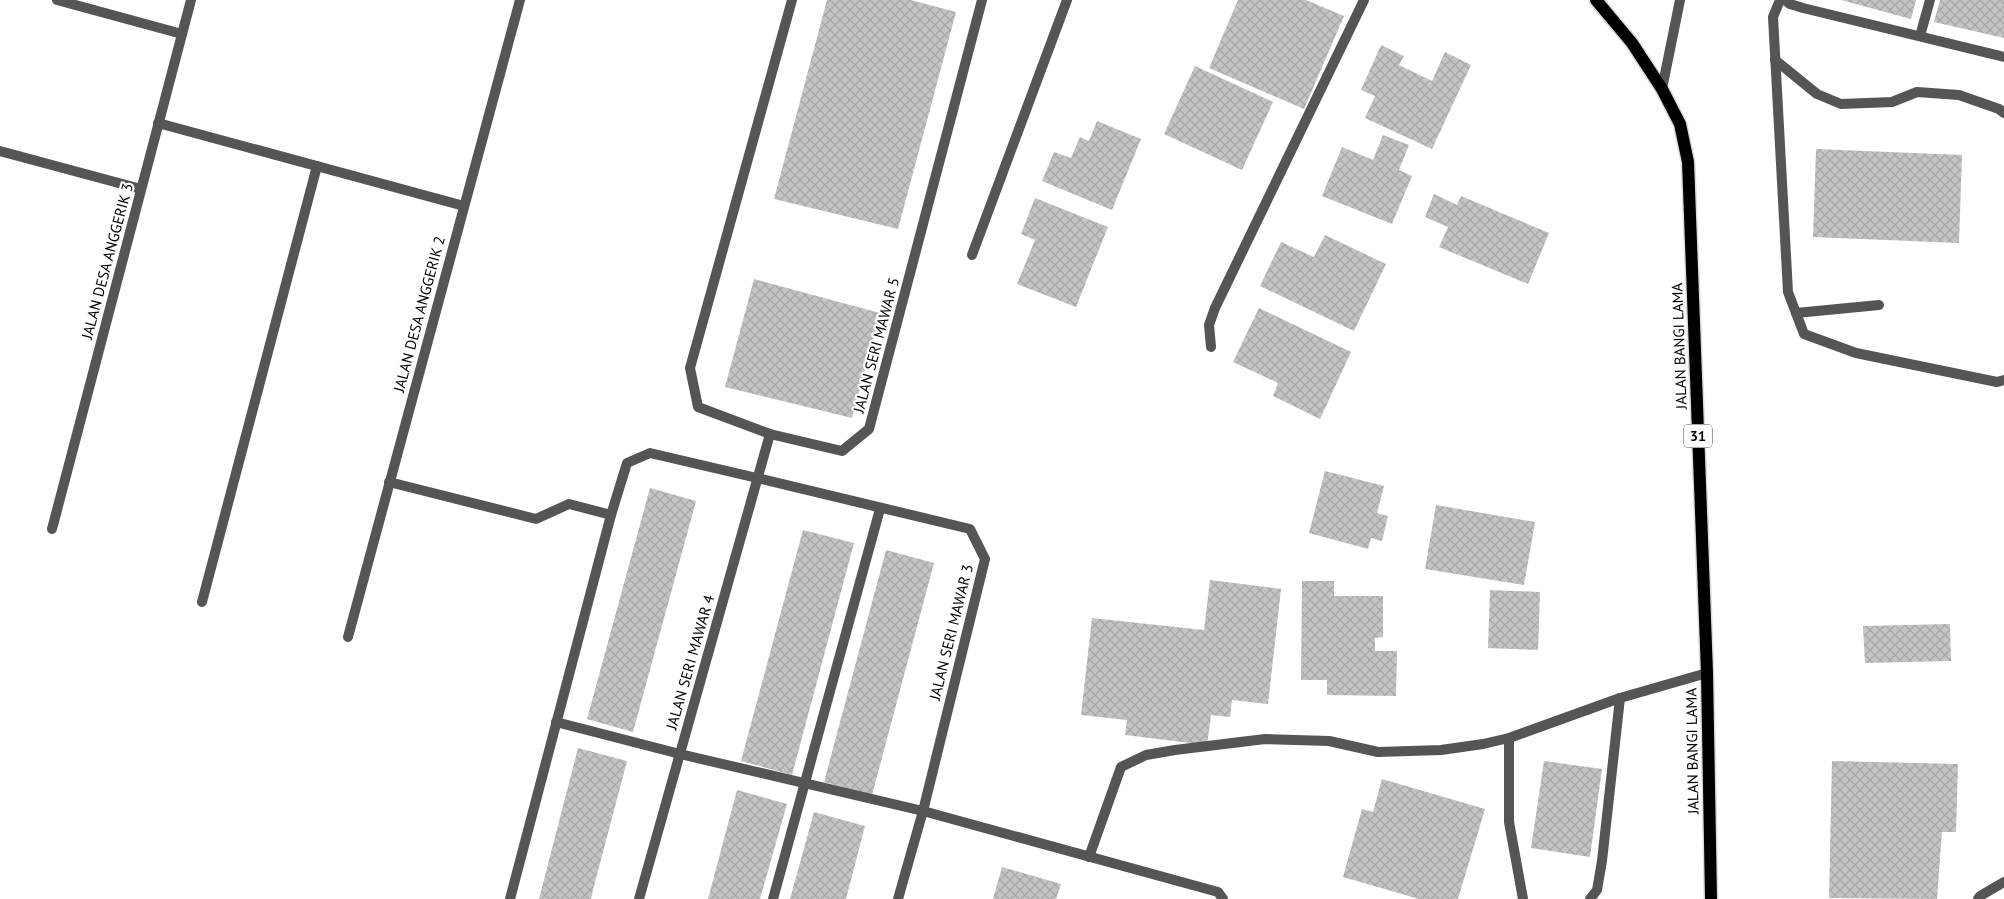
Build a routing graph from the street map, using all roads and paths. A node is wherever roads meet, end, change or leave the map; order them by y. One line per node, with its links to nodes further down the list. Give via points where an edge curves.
1 (58, 0): 13 (street)
2 (191, 0): 13 (street, JALAN DESA ANGGERIK 3)
3 (520, 0): 23 (street, JALAN DESA ANGGERIK 2)
4 (792, 0): 29 (street, JALAN SERI MAWAR 5, via 690,368 698,407)
5 (982, 0): 29 (street, JALAN SERI MAWAR 5, via 869,429 842,450)
6 (1067, 0): 24 (street)
7 (1364, 0): 27 (street, via 1215,308 1209,325)
8 (1596, 0): 17 (main road, JALAN BANGI LAMA / 31, via 1632,43)
9 (1680, 0): 17 (street)
10 (1780, 0): 16 (street, via 1773,17)
11 (1785, 0): 14 (street, via 1803,8)
12 (1930, 0): 14 (street)
13 (182, 34): 19 (street, JALAN DESA ANGGERIK 3)
14 (1920, 36): 15 (street)
15 (2004, 57)
16 (1775, 60): 18 (street, via 1818,94 1841,104 1892,102 1917,92 1960,95); 26 (street, via 1788,292)
17 (1662, 89): 37 (main road, JALAN BANGI LAMA / 31, via 1680,124 1688,162)
18 (2004, 113)
19 (158, 122): 21 (street); 22 (street, JALAN DESA ANGGERIK 3)
20 (0, 151): 22 (street)
21 (317, 166): 23 (street); 35 (street)
22 (141, 189): 34 (street, JALAN DESA ANGGERIK 3)
23 (464, 206): 31 (street, JALAN DESA ANGGERIK 2)
24 (972, 255)
25 (1878, 305): 26 (street)
26 (1796, 313): 28 (street, via 1804,334 1856,353 1997,382)
27 (1211, 347)
28 (2004, 380)
29 (770, 434): 30 (street, JALAN SERI MAWAR 4)
30 (757, 478): 32 (street, JALAN SERI MAWAR 3); 33 (street, JALAN SERI MAWAR 3, via 650,453 627,464); 41 (street, JALAN SERI MAWAR 4)
31 (389, 482): 33 (street, via 536,519 568,504); 36 (street, JALAN DESA ANGGERIK 2)
32 (880, 509): 42 (street); 43 (street, JALAN SERI MAWAR 3, via 970,529 985,559)
33 (611, 515): 39 (street, JALAN SERI MAWAR 3)
34 (52, 529)
35 (202, 602)
36 (348, 637)
37 (1707, 673): 38 (street); 53 (main road, JALAN BANGI LAMA / 31)
38 (1620, 698): 40 (street); 52 (street, via 1602,861 1597,890)
39 (556, 722): 41 (street); 46 (street, JALAN SERI MAWAR 3)
40 (1509, 738): 44 (street, via 1441,750 1378,752 1329,741 1265,739 1146,755 1121,768); 51 (street, via 1510,822)
41 (680, 754): 42 (street); 47 (street, JALAN SERI MAWAR 4)
42 (803, 784): 43 (street); 48 (street)
43 (923, 811): 44 (street); 49 (street, JALAN SERI MAWAR 3)
44 (1089, 857): 50 (street, via 1218,892)
45 (2004, 882): 54 (street)
46 (510, 899)
47 (639, 899)
48 (772, 899)
49 (898, 899)
50 (1224, 899)
51 (1523, 899)
52 (1590, 899)
53 (1711, 899)
54 (1978, 899)

